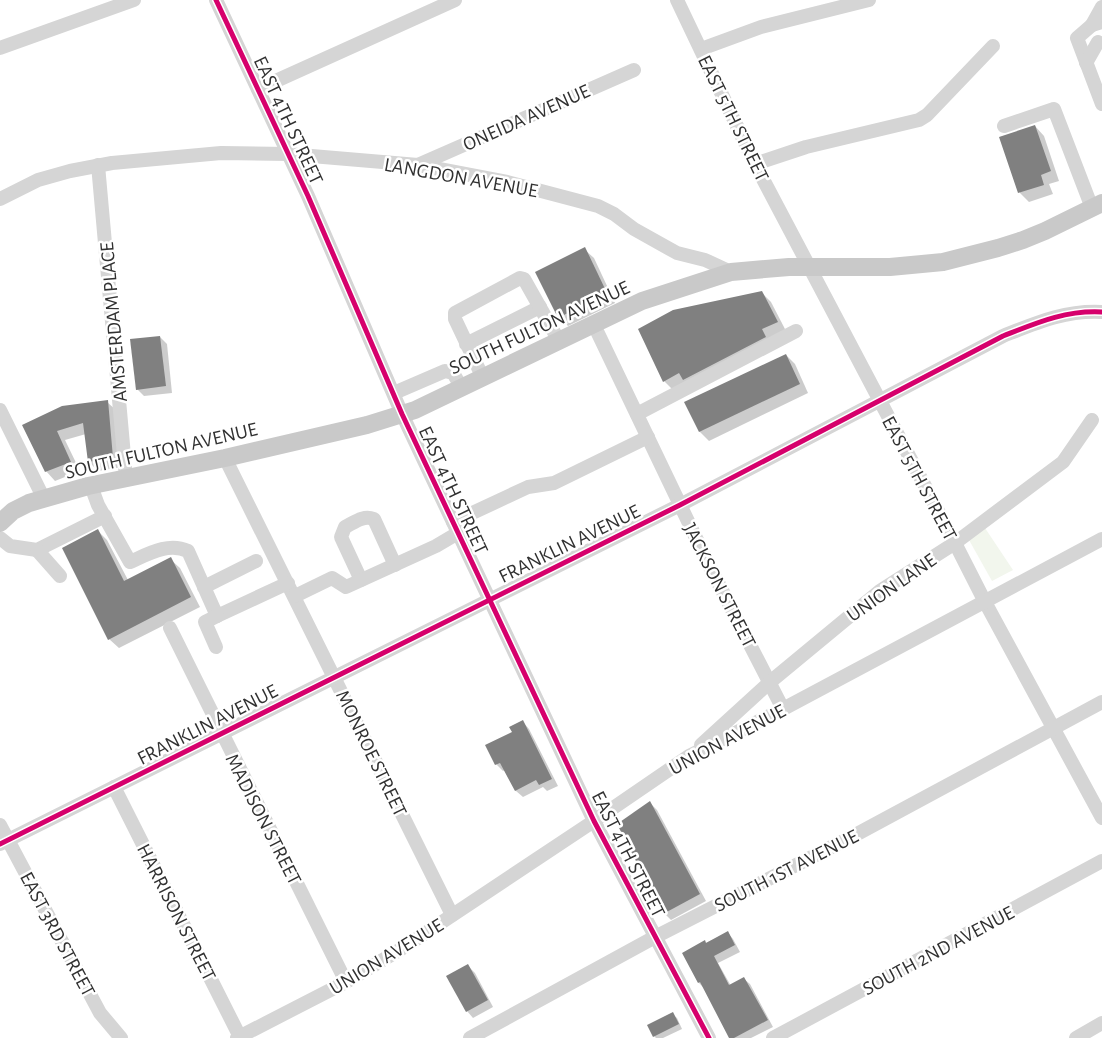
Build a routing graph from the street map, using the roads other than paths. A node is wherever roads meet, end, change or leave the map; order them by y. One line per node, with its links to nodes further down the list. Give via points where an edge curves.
1 (134, 0): 9 (street)
2 (216, 0): 13 (street, EAST 4TH STREET)
3 (455, 0): 13 (street)
4 (677, 0): 10 (street, EAST 5TH STREET)
5 (864, 2): 10 (street, via 761,27)
6 (1102, 7): 7 (street)
7 (1099, 31): 11 (street); 11 (street, via 1077,38)
8 (993, 46): 17 (street, via 928,115 919,120 806,147)
9 (0, 48)
10 (701, 49): 17 (street, EAST 5TH STREET)
11 (1086, 63): 14 (street)
12 (634, 70): 19 (street, ONEIDA AVENUE)
13 (258, 89): 16 (street, EAST 4TH STREET)
14 (1102, 104)
15 (1004, 126): 21 (street, via 1054,110)
16 (288, 154): 18 (street, LANGDON AVENUE, via 221,153); 19 (street, LANGDON AVENUE); 32 (street, EAST 4TH STREET)
17 (755, 164): 22 (street, EAST 5TH STREET)
18 (98, 165): 20 (street, LANGDON AVENUE, via 38,180); 40 (street, AMSTERDAM PLACE)
19 (418, 165): 23 (street, LANGDON AVENUE, via 590,203 677,253 705,260)
20 (0, 199)
21 (1097, 205): 22 (main road, SOUTH FULTON AVENUE, via 1023,240 943,262 890,267)
22 (809, 267): 23 (main road, SOUTH FULTON AVENUE); 33 (street, EAST 5TH STREET)
23 (731, 272): 26 (main road, SOUTH FULTON AVENUE, via 642,301)
24 (540, 307): 28 (street); 29 (street); 29 (street, via 524,279 520,278 455,313)
25 (1102, 312): 33 (street, FRANKLIN AVENUE, via 1051,317 1003,336)
26 (594, 325): 28 (main road, SOUTH FULTON AVENUE); 36 (street, JACKSON STREET)
27 (796, 331): 36 (street)
28 (559, 342): 30 (main road, SOUTH FULTON AVENUE)
29 (466, 344): 30 (street)
30 (482, 378): 31 (main road, SOUTH FULTON AVENUE)
31 (462, 388): 32 (street, via 453,373 445,371); 35 (main road, SOUTH FULTON AVENUE)
32 (394, 393): 35 (street, EAST 4TH STREET)
33 (879, 401): 43 (street, FRANKLIN AVENUE); 49 (street, EAST 5TH STREET)
34 (0, 410): 42 (street)
35 (402, 414): 39 (main road, SOUTH FULTON AVENUE); 46 (street, EAST 4TH STREET)
36 (637, 414): 38 (street, JACKSON STREET)
37 (1092, 420): 49 (street, UNION LANE, via 1063,462)
38 (648, 437): 43 (street, JACKSON STREET); 46 (street, via 554,483 528,487)
39 (225, 458): 40 (main road, SOUTH FULTON AVENUE); 55 (street, MONROE STREET)
40 (126, 478): 41 (main road, SOUTH FULTON AVENUE)
41 (91, 486): 42 (main road, SOUTH FULTON AVENUE); 44 (street)
42 (44, 498): 45 (main road, SOUTH FULTON AVENUE, via 13,511)
43 (680, 505): 58 (street, FRANKLIN AVENUE); 64 (street, JACKSON STREET)
44 (105, 516): 50 (street); 56 (street, via 130,562 159,549 183,549 188,551)
45 (0, 522)
46 (456, 528): 52 (street, via 436,546); 58 (street, EAST 4TH STREET)
47 (0, 538): 50 (street, via 10,546)
48 (1102, 538): 59 (street, UNION AVENUE)
49 (955, 543): 59 (street, EAST 5TH STREET); 64 (street, UNION LANE, via 880,591)
50 (37, 550): 53 (street)
51 (256, 561): 56 (street)
52 (395, 565): 54 (street); 54 (street, via 374,520 362,518 345,527 341,538)
53 (60, 576)
54 (361, 580): 57 (street, via 346,587 332,578)
55 (288, 583): 57 (street, MONROE STREET); 60 (street)
56 (204, 587): 60 (street)
57 (295, 596): 63 (street, MONROE STREET)
58 (490, 600): 63 (street, FRANKLIN AVENUE); 72 (street, EAST 4TH STREET)
59 (984, 602): 66 (street, UNION AVENUE); 67 (street, EAST 5TH STREET)
60 (217, 616): 62 (street, via 205,622)
61 (170, 628): 68 (street, MADISON STREET)
62 (216, 647)
63 (335, 676): 68 (street, FRANKLIN AVENUE); 76 (street, MONROE STREET)
64 (770, 682): 66 (street, JACKSON STREET); 69 (street, UNION LANE)
65 (1102, 702): 67 (street, SOUTH 1ST AVENUE)
66 (783, 709): 69 (street, UNION AVENUE)
67 (1053, 728): 71 (street, EAST 5TH STREET); 77 (street, SOUTH 1ST AVENUE, via 857,834)
68 (221, 733): 70 (street, FRANKLIN AVENUE); 78 (street, MADISON STREET)
69 (689, 756): 72 (street, UNION AVENUE)
70 (114, 787): 74 (street, FRANKLIN AVENUE); 80 (street, HARRISON STREET)
71 (1102, 818)
72 (594, 821): 76 (street, UNION AVENUE); 77 (street, EAST 4TH STREET)
73 (0, 825): 74 (street, EAST 3RD STREET)
74 (4, 842): 81 (street, EAST 3RD STREET, via 100,1012)
75 (1102, 861): 84 (street, SOUTH 2ND AVENUE)
76 (452, 915): 78 (street, UNION AVENUE)
77 (655, 937): 82 (street, SOUTH 1ST AVENUE); 83 (street, EAST 4TH STREET)
78 (346, 982): 80 (street, UNION AVENUE)
79 (1102, 1023): 85 (street)
80 (238, 1037)
81 (121, 1038)
82 (470, 1038)
83 (708, 1038)
84 (773, 1038)
85 (1076, 1038)

